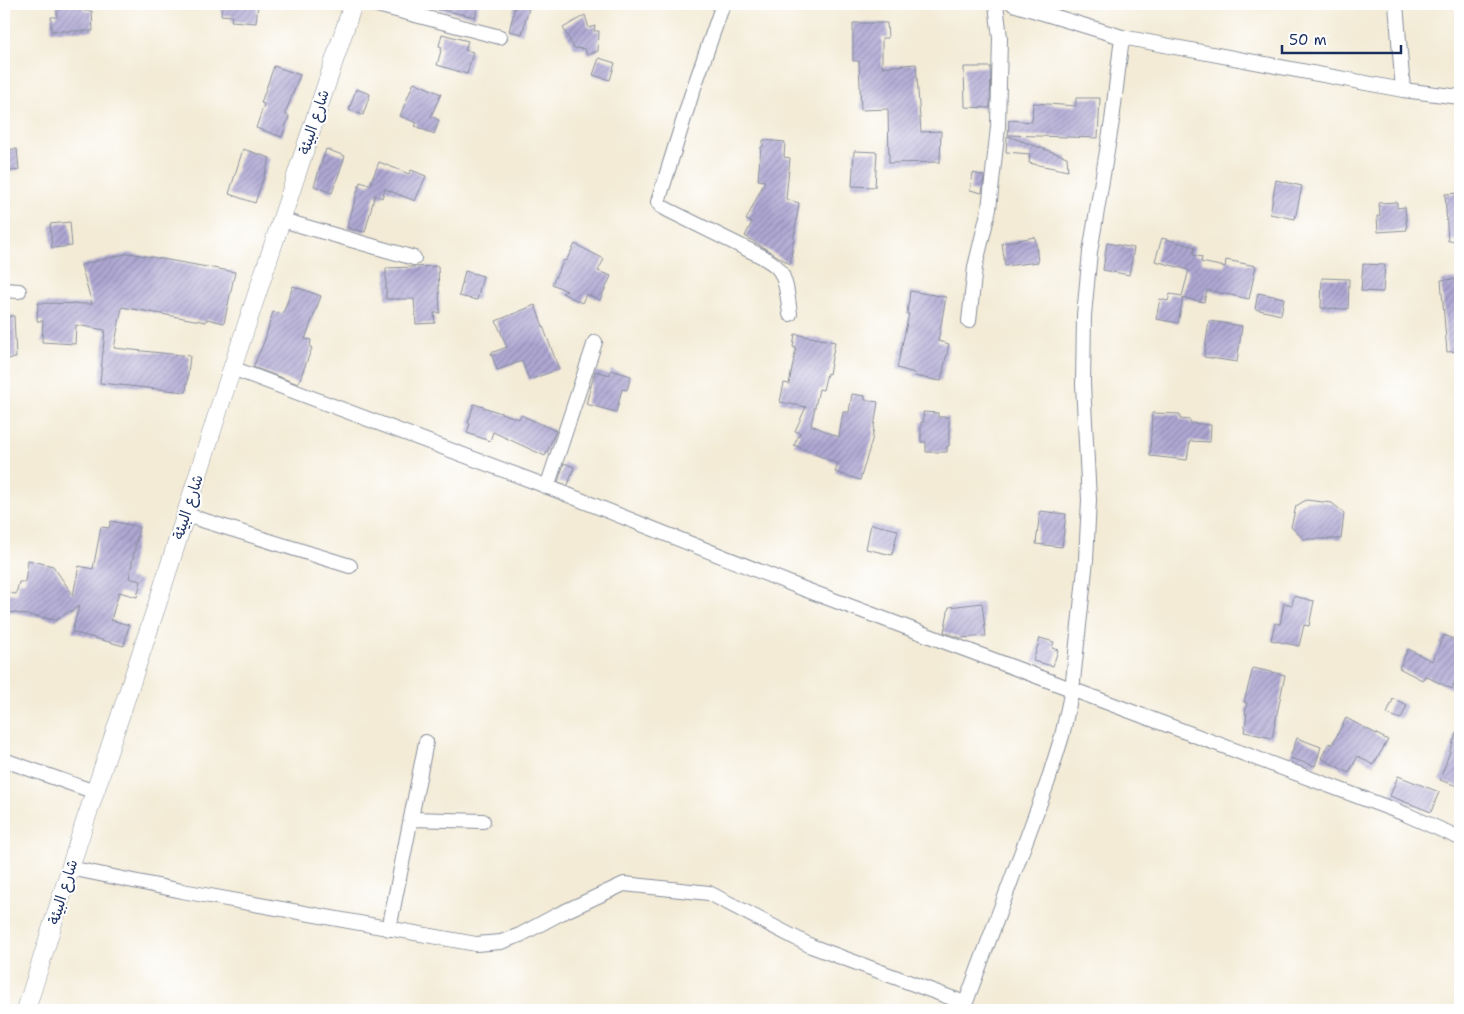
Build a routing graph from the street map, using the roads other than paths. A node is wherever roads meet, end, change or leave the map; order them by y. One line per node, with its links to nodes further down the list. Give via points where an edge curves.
1 (353, 4): 11 (street, شارع البيئة)
2 (373, 4): 7 (street)
3 (723, 4): 15 (street, via 658,202 774,264 783,277)
4 (996, 4): 16 (street, via 1000,38 998,128 989,209 975,267)
5 (1013, 4): 8 (street)
6 (1396, 4): 9 (street)
7 (500, 37)
8 (1122, 37): 9 (street); 22 (street, via 1090,252 1084,315 1083,384 1089,500)
9 (1403, 90): 10 (street)
10 (1460, 97)
11 (282, 220): 12 (street); 18 (street, شارع البيئة)
12 (414, 258)
13 (4, 290): 14 (street)
14 (19, 291)
15 (790, 314)
16 (969, 321)
17 (595, 342): 19 (street)
18 (232, 368): 19 (street); 20 (street, شارع البيئة)
19 (547, 487): 22 (street)
20 (186, 515): 21 (street); 25 (street, شارع البيئة)
21 (350, 566)
22 (1072, 690): 28 (street, via 1395,810); 31 (street, via 1048,781)
23 (426, 742): 26 (street)
24 (4, 760): 25 (street)
25 (95, 792): 29 (street, شارع البيئة)
26 (412, 819): 27 (street); 30 (street)
27 (483, 821)
28 (1460, 838)
29 (70, 868): 30 (street); 32 (street, شارع البيئة)
30 (389, 928): 31 (street, via 489,944 520,935 624,884 709,893 811,946)
31 (964, 1006)
32 (26, 1010)

